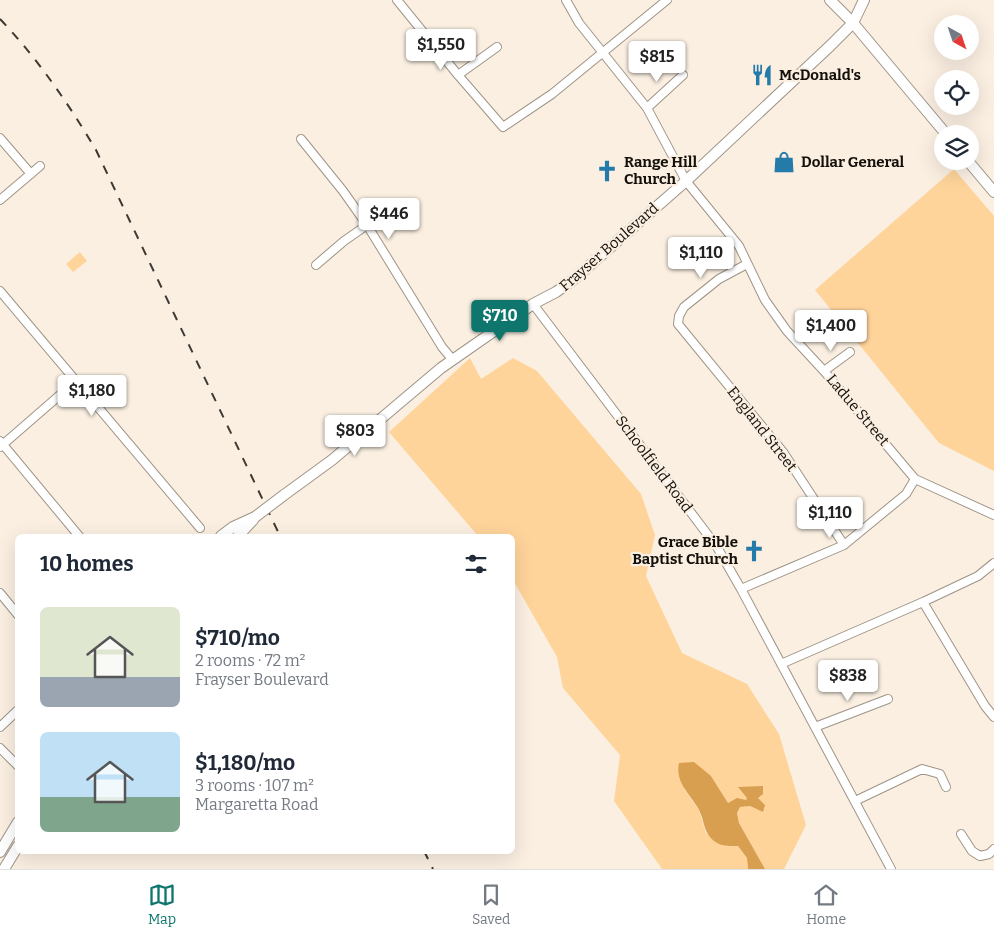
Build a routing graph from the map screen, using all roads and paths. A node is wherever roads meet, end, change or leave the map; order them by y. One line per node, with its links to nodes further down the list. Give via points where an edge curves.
1 (397, 0): 9 (street)
2 (566, 0): 8 (street, Ladue Street)
3 (667, 0): 8 (street)
4 (830, 0): 6 (main road)
5 (864, 0): 6 (main road, Frayser Boulevard)
6 (853, 23): 12 (main road); 18 (main road, Frayser Boulevard)
7 (497, 47): 9 (street)
8 (602, 53): 9 (street, via 552,94 503,127); 11 (street, Ladue Street)
9 (458, 75)
10 (683, 75): 11 (street)
11 (647, 108): 18 (street, Ladue Street)
12 (938, 125)
13 (0, 138): 17 (street)
14 (301, 139): 21 (street)
15 (40, 166): 17 (street)
16 (976, 170): 19 (main road)
17 (31, 174): 20 (street)
18 (686, 181): 22 (street, Ladue Street, via 739,246); 25 (main road, Frayser Boulevard, via 573,280)
19 (994, 192)
20 (0, 200)
21 (367, 225): 23 (street); 27 (street)
22 (747, 264): 28 (street, Ladue Street, via 765,300); 38 (street, England Street, via 684,306 678,324 784,452)
23 (316, 265)
24 (0, 291): 29 (street)
25 (532, 304): 27 (main road, Frayser Boulevard); 40 (street, Schoolfield Road, via 717,547)
26 (850, 352): 28 (street)
27 (452, 359): 33 (main road, Frayser Boulevard, bridge, via 332,460)
28 (824, 371): 31 (street, Ladue Street)
29 (76, 381): 30 (street); 34 (street)
30 (1, 444): 35 (street)
31 (915, 478): 32 (street, Ladue Street); 38 (street, via 906,494)
32 (994, 515)
33 (255, 517): 36 (main road); 37 (main road)
34 (200, 528)
35 (77, 534)
36 (224, 534)
37 (240, 534)
38 (844, 545): 40 (street)
39 (994, 563): 42 (street, via 978,576)
40 (741, 589): 44 (street, Schoolfield Road)
41 (0, 594): 43 (street)
42 (923, 602): 44 (street); 47 (street)
43 (15, 612)
44 (780, 664): 49 (street, Schoolfield Road)
45 (888, 699): 49 (street)
46 (15, 713): 48 (street)
47 (994, 717)
48 (0, 727)
49 (815, 727): 53 (street, Schoolfield Road)
50 (0, 748): 51 (street)
51 (15, 763)
52 (946, 787): 53 (street, via 940,774 922,769)
53 (855, 801): 60 (street, Schoolfield Road)
54 (15, 827): 58 (main road)
55 (961, 834): 56 (street, via 972,852 980,856)
56 (994, 850)
57 (15, 851): 59 (main road)
58 (0, 852)
59 (4, 869)
60 (891, 869)

